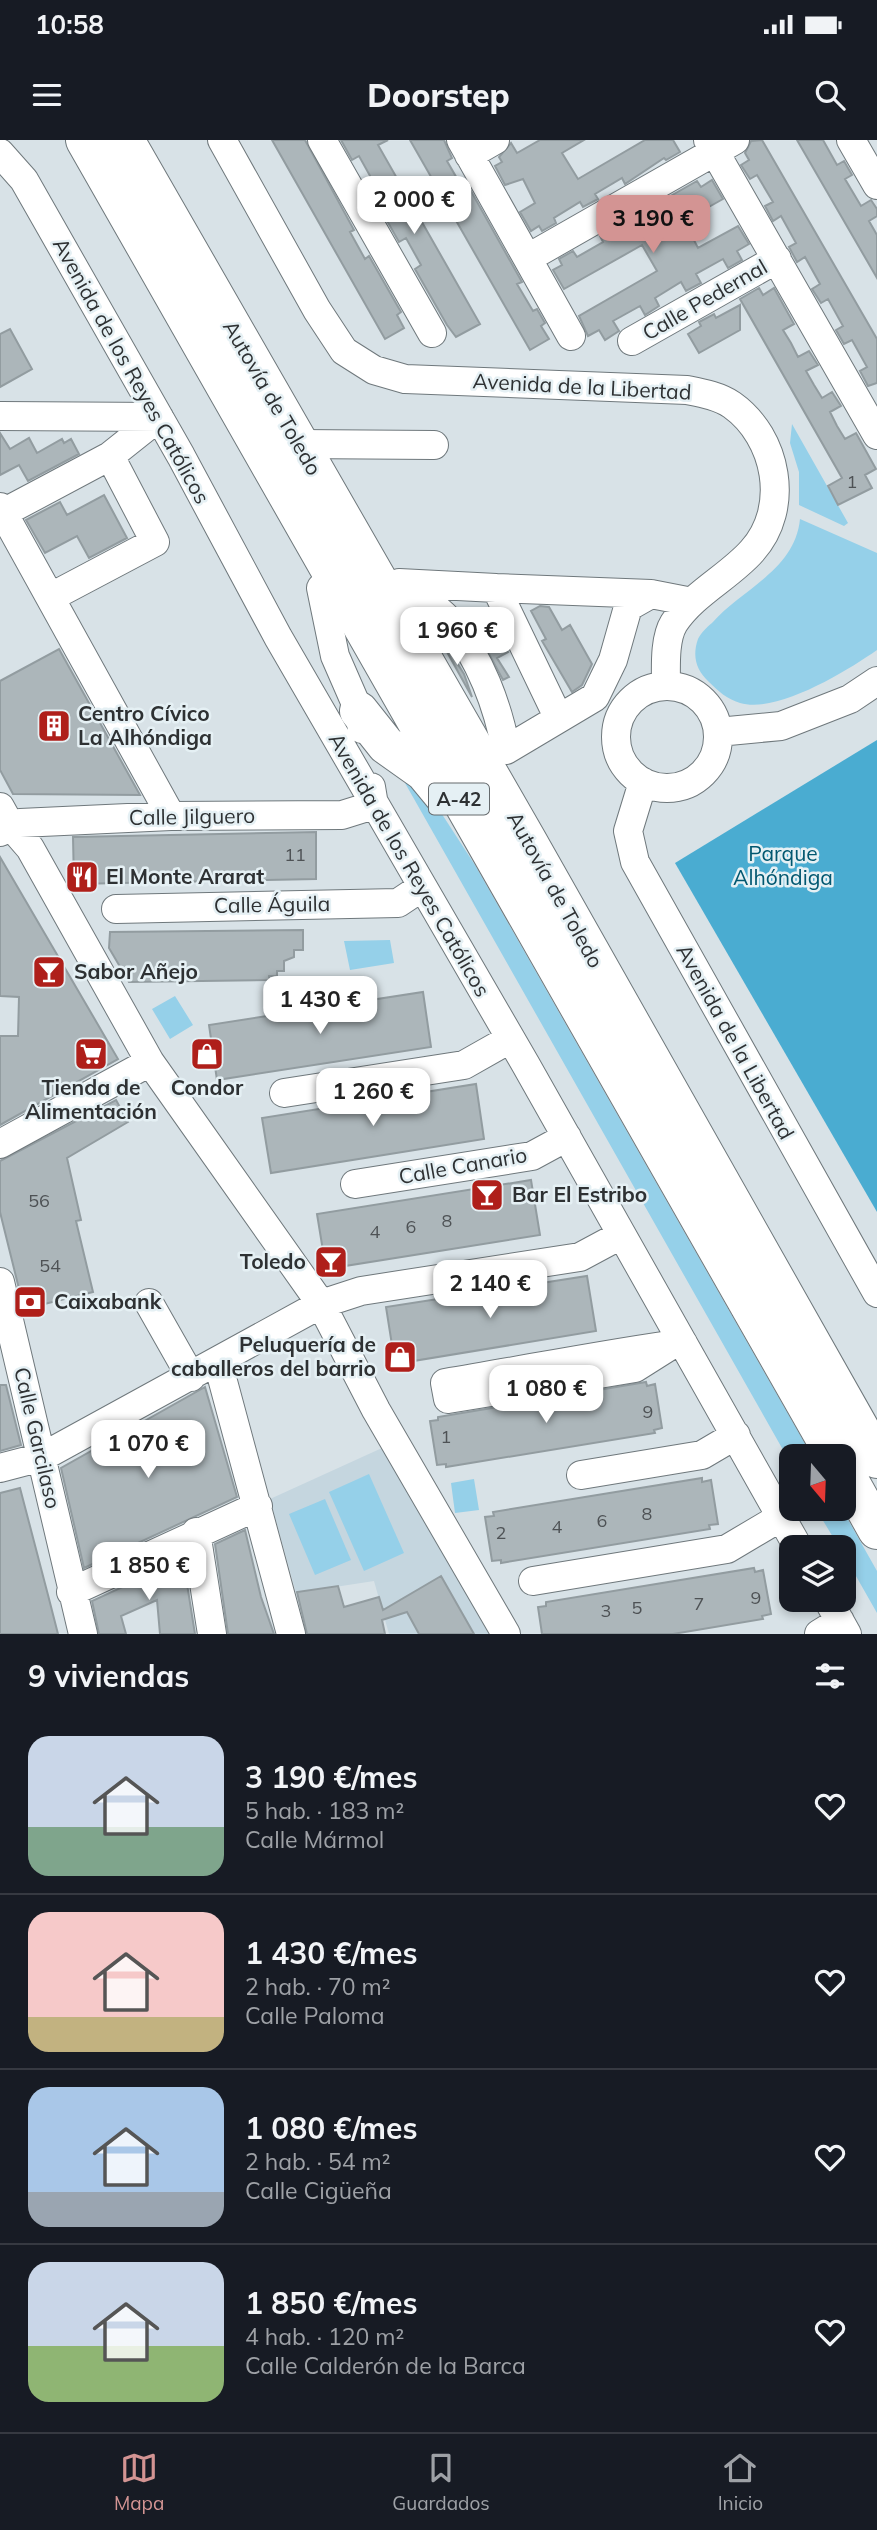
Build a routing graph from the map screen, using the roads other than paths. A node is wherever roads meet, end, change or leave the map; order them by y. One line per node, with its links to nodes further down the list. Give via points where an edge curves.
1 (15, 140): 11 (street, Avenida de los Reyes Católicos)
2 (85, 140): 23 (highway, Autovía de Toledo / A-42)
3 (125, 140): 23 (highway, Autovía de Toledo / A-42)
4 (222, 140): 31 (street, Avenida de la Libertad, via 344,351 374,370 405,379 687,390 731,404 755,426 770,456 776,489 772,519 753,550)
5 (322, 140): 15 (street)
6 (495, 140): 9 (street)
7 (851, 140): 12 (street)
8 (719, 144): 13 (street); 14 (street)
9 (465, 147): 13 (street)
10 (0, 153): 11 (street, Avenida de los Reyes Católicos)
11 (24, 180): 19 (street, Avenida de los Reyes Católicos)
12 (877, 185)
13 (528, 258): 16 (street)
14 (777, 259): 17 (street, Calle Pedernal); 20 (street)
15 (432, 333)
16 (571, 336)
17 (632, 341)
18 (0, 416): 19 (street)
19 (159, 417): 22 (street); 32 (street, Avenida de los Reyes Católicos)
20 (877, 435)
21 (434, 445): 23 (street)
22 (110, 456): 25 (street); 30 (street, via 155,542)
23 (288, 460): 24 (highway, Autovía de Toledo / A-42); 27 (highway, via 291,525); 44 (highway, Autovía de Toledo / A-42)
24 (333, 504): 26 (highway); 43 (highway, Autovía de Toledo / A-42)
25 (2, 510): 30 (street)
26 (400, 583): 28 (street); 38 (street, via 450,621 477,661)
27 (321, 588): 35 (street, via 335,656)
28 (496, 588): 29 (street); 36 (street)
29 (651, 594): 31 (street); 36 (street, via 628,607 613,660 595,697)
30 (51, 597): 41 (street)
31 (692, 602): 34 (street, Avenida de la Libertad, via 672,625)
32 (278, 637): 35 (street); 40 (street, Avenida de los Reyes Católicos)
33 (877, 681): 37 (street, via 850,699 782,726)
34 (666, 686): 37 (street, via 698,696 715,717); 39 (street, via 637,696 619,719 618,752 627,770)
35 (359, 711): 40 (street); 44 (highway, via 386,745 424,772)
36 (558, 717): 38 (street)
37 (718, 732): 39 (street, via 716,755 696,780 664,788)
38 (506, 750): 43 (highway)
39 (643, 782): 55 (street, Avenida de la Libertad, via 628,831 635,862)
40 (374, 805): 41 (street, Calle Jilguero, via 342,815); 45 (street, Avenida de los Reyes Católicos)
41 (171, 816): 42 (street, Calle Jilguero)
42 (3, 821): 48 (street, via 30,848)
43 (527, 840): 64 (highway, Autovía de Toledo / A-42)
44 (491, 856): 62 (highway, Autovía de Toledo / A-42)
45 (422, 887): 46 (street, Calle Águila, via 398,903); 47 (street, Avenida de los Reyes Católicos)
46 (116, 909)
47 (510, 1039): 49 (street, via 464,1065); 50 (street, Avenida de los Reyes Católicos)
48 (150, 1062): 51 (street); 57 (street)
49 (284, 1093)
50 (567, 1137): 52 (street, Calle Canario, via 532,1156); 53 (street, Avenida de los Reyes Católicos)
51 (0, 1144)
52 (355, 1184)
53 (621, 1236): 57 (street, via 580,1258 361,1292); 58 (street, Avenida de los Reyes Católicos)
54 (1, 1292): 63 (street, Calle Garcilaso)
55 (877, 1293)
56 (149, 1303): 60 (street)
57 (321, 1304): 59 (street); 78 (street, via 376,1410)
58 (678, 1343): 58 (street, via 445,1383 448,1398 635,1368); 61 (street, Avenida de los Reyes Católicos)
59 (218, 1363): 60 (street); 68 (street)
60 (191, 1377): 63 (street)
61 (736, 1435): 66 (street, via 702,1455); 69 (street, Avenida de los Reyes Católicos)
62 (828, 1444)
63 (42, 1457): 65 (street); 74 (street, Calle Garcilaso)
64 (877, 1459)
65 (0, 1468)
66 (580, 1475)
67 (856, 1492): 71 (highway)
68 (258, 1506): 72 (street); 77 (street)
69 (779, 1513)
70 (779, 1518): 73 (street, via 727,1549)
71 (877, 1530)
72 (196, 1532): 74 (street); 76 (street)
73 (533, 1581)
74 (71, 1592): 75 (street, Calle Garcilaso)
75 (83, 1634)
76 (212, 1634)
77 (292, 1634)
78 (506, 1634)

